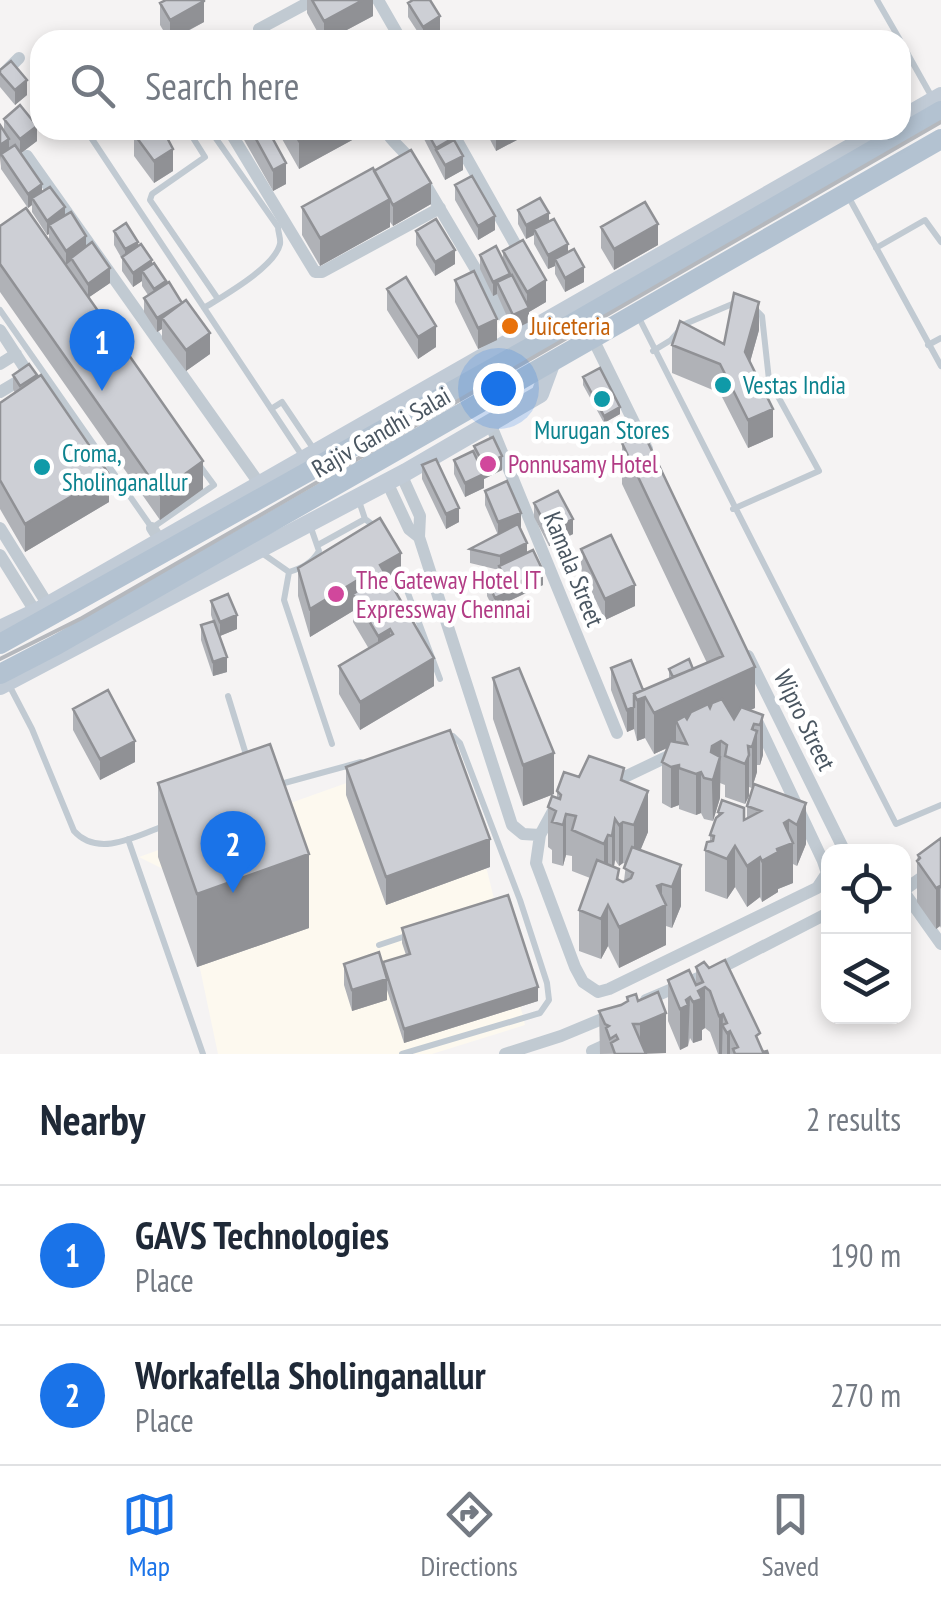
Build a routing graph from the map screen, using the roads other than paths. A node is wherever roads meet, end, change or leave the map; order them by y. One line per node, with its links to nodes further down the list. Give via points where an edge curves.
1 (313, 0): 4 (street)
2 (378, 0): 5 (street)
3 (878, 0): 6 (lane)
4 (260, 30)
5 (395, 30)
6 (894, 30)
7 (19, 58): 9 (street)
8 (911, 58): 10 (lane)
9 (0, 77)
10 (939, 102): 11 (street); 12 (main road, Rajiv Gandhi Salai)
11 (911, 115)
12 (911, 118)
13 (941, 139): 23 (main road, Rajiv Gandhi Salai)
14 (92, 140): 29 (lane)
15 (195, 140): 28 (lane, via 206,157 150,200)
16 (217, 140): 28 (lane, via 278,227 280,244 271,259)
17 (236, 140): 24 (street, via 315,272)
18 (391, 140): 24 (street, via 406,151)
19 (458, 140): 27 (street)
20 (863, 140): 34 (street, via 551,309)
21 (873, 140): 49 (main road, Rajiv Gandhi Salai)
22 (26, 156): 50 (street)
23 (847, 193): 26 (lane); 31 (main road, Rajiv Gandhi Salai)
24 (440, 208): 34 (street)
25 (941, 242): 26 (lane, via 926,220)
26 (876, 248): 36 (lane)
27 (530, 270)
28 (218, 299): 29 (lane)
29 (204, 308): 43 (lane)
30 (0, 310): 58 (lane)
31 (637, 314): 35 (main road, Rajiv Gandhi Salai); 37 (lane)
32 (0, 330): 38 (street)
33 (941, 338): 36 (lane)
34 (517, 339): 46 (street)
35 (593, 340): 40 (main road, Rajiv Gandhi Salai); 47 (street)
36 (928, 345): 41 (lane)
37 (654, 350): 52 (lane); 52 (lane, via 685,324 744,299 762,316 769,380 819,470)
38 (16, 354): 39 (street); 42 (street, via 26,370)
39 (0, 364)
40 (551, 364): 44 (street, via 540,394); 54 (main road, Rajiv Gandhi Salai)
41 (941, 366)
42 (0, 392)
43 (271, 409): 46 (lane); 46 (lane, via 282,402)
44 (490, 423): 48 (street); 75 (street, Kamala Street)
45 (191, 454): 58 (lane, via 214,485)
46 (312, 457): 49 (street)
47 (653, 462)
48 (394, 478): 51 (street); 86 (street, via 420,516 419,537 512,825)
49 (285, 479): 50 (main road, Rajiv Gandhi Salai)
50 (259, 493): 54 (main road, via 254,515); 56 (main road, Rajiv Gandhi Salai); 58 (street)
51 (357, 497): 53 (lane); 55 (street)
52 (734, 509): 84 (lane, via 896,824)
53 (365, 518): 59 (lane); 60 (lane)
54 (270, 524): 61 (main road, Rajiv Gandhi Salai)
55 (310, 524): 60 (lane); 62 (street)
56 (215, 525): 61 (main road, via 232,536); 66 (main road, Rajiv Gandhi Salai)
57 (0, 528): 66 (street)
58 (157, 535): 66 (street)
59 (387, 536)
60 (318, 545): 65 (lane, via 314,559)
61 (228, 548): 68 (main road, Rajiv Gandhi Salai)
62 (259, 551): 65 (lane); 72 (street)
63 (394, 554): 71 (lane)
64 (0, 556): 66 (street)
65 (289, 572): 77 (lane, via 284,600)
66 (47, 613): 67 (street); 68 (main road); 70 (main road, Rajiv Gandhi Salai)
67 (0, 628)
68 (73, 636): 72 (main road, Rajiv Gandhi Salai)
69 (739, 637): 74 (street, Wipro Street)
70 (0, 644)
71 (440, 679)
72 (3, 681): 87 (lane, via 74,831 95,846)
73 (228, 696): 80 (lane)
74 (774, 707): 86 (street, via 749,719 824,861 827,872 817,888 598,992 583,982 536,863); 88 (street, Wipro Street)
75 (617, 733)
76 (435, 741): 91 (lane, via 453,736 460,743)
77 (332, 744)
78 (691, 746): 82 (street)
79 (364, 761): 81 (lane)
80 (251, 772)
81 (275, 786)
82 (605, 786)
83 (570, 803): 86 (street, via 553,811)
84 (941, 805)
85 (183, 818): 87 (lane)
86 (540, 835)
87 (128, 839): 101 (lane)
88 (841, 844)
89 (941, 864): 90 (street)
90 (911, 886)
91 (520, 900): 93 (lane); 102 (lane, via 547,983 549,1000 540,1013)
92 (911, 901): 96 (street)
93 (502, 906)
94 (821, 917): 98 (street, via 719,976)
95 (414, 934): 97 (lane)
96 (940, 942)
97 (379, 945)
98 (583, 1027): 100 (street); 103 (street)
99 (626, 1036): 100 (street)
100 (592, 1053)
101 (204, 1054)
102 (402, 1054)
103 (505, 1054)

